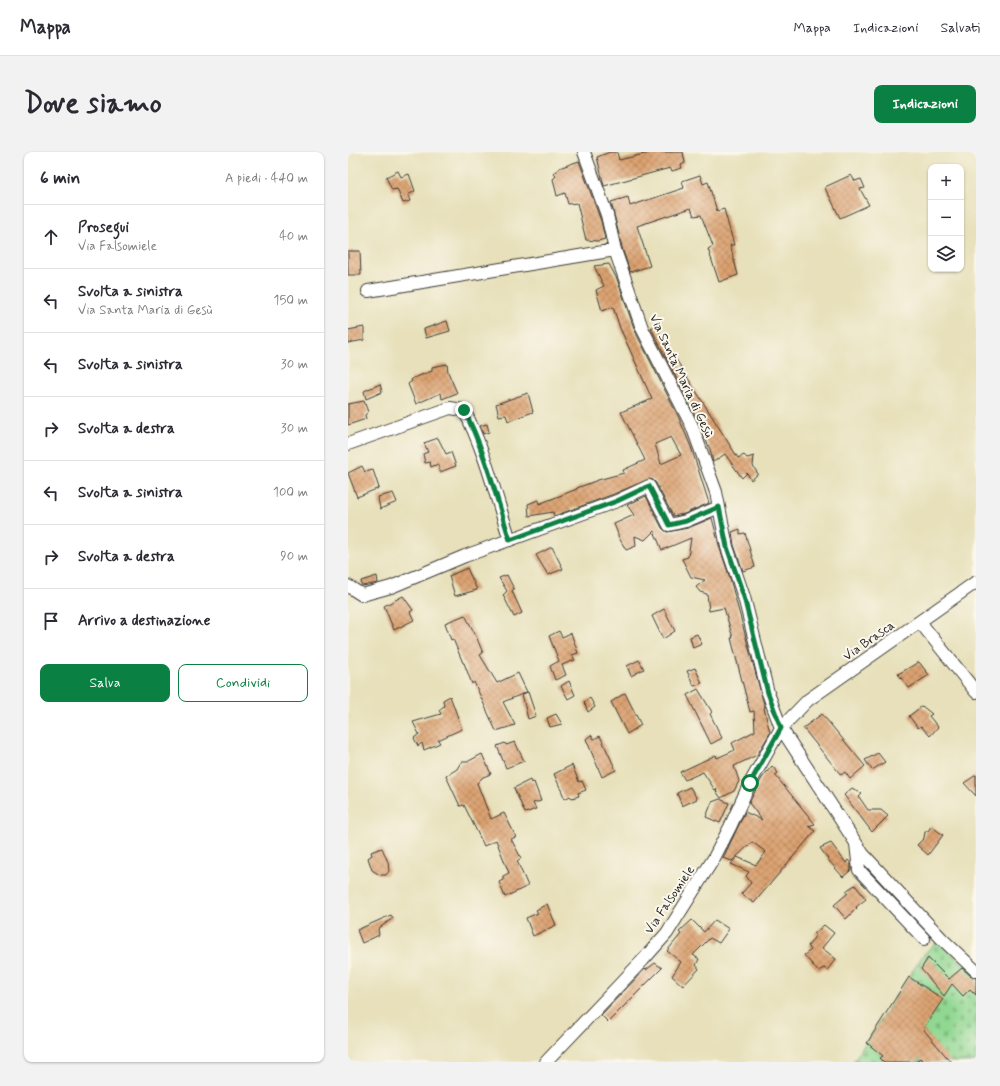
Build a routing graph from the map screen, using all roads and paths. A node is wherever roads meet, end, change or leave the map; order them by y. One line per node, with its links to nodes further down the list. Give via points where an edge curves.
1 (584, 152): 2 (street, Via Santa Maria di Gesù, via 607,215)
2 (615, 250): 3 (street); 5 (street, Via Santa Maria di Gesù, via 642,328 692,426)
3 (368, 291)
4 (348, 444): 6 (street, via 450,408 464,410 485,462)
5 (719, 507): 6 (street, via 669,525 649,486 617,501); 11 (street, Via Santa Maria di Gesù, via 727,547 744,597 768,693)
6 (510, 540): 8 (street, via 391,588 362,595)
7 (976, 582): 9 (street, Via Brasca)
8 (348, 586)
9 (920, 622): 10 (street); 11 (street, Via Brasca, via 808,700)
10 (976, 692)
11 (781, 728): 12 (street, Via Santa Maria di Gesù); 15 (street, Via Falsomiele, via 750,783 714,858 667,933)
12 (856, 843): 13 (street, via 859,870); 14 (street, Via Santa Maria di Gesù, via 863,854 942,939)
13 (924, 939)
14 (976, 971)
15 (546, 1062)

